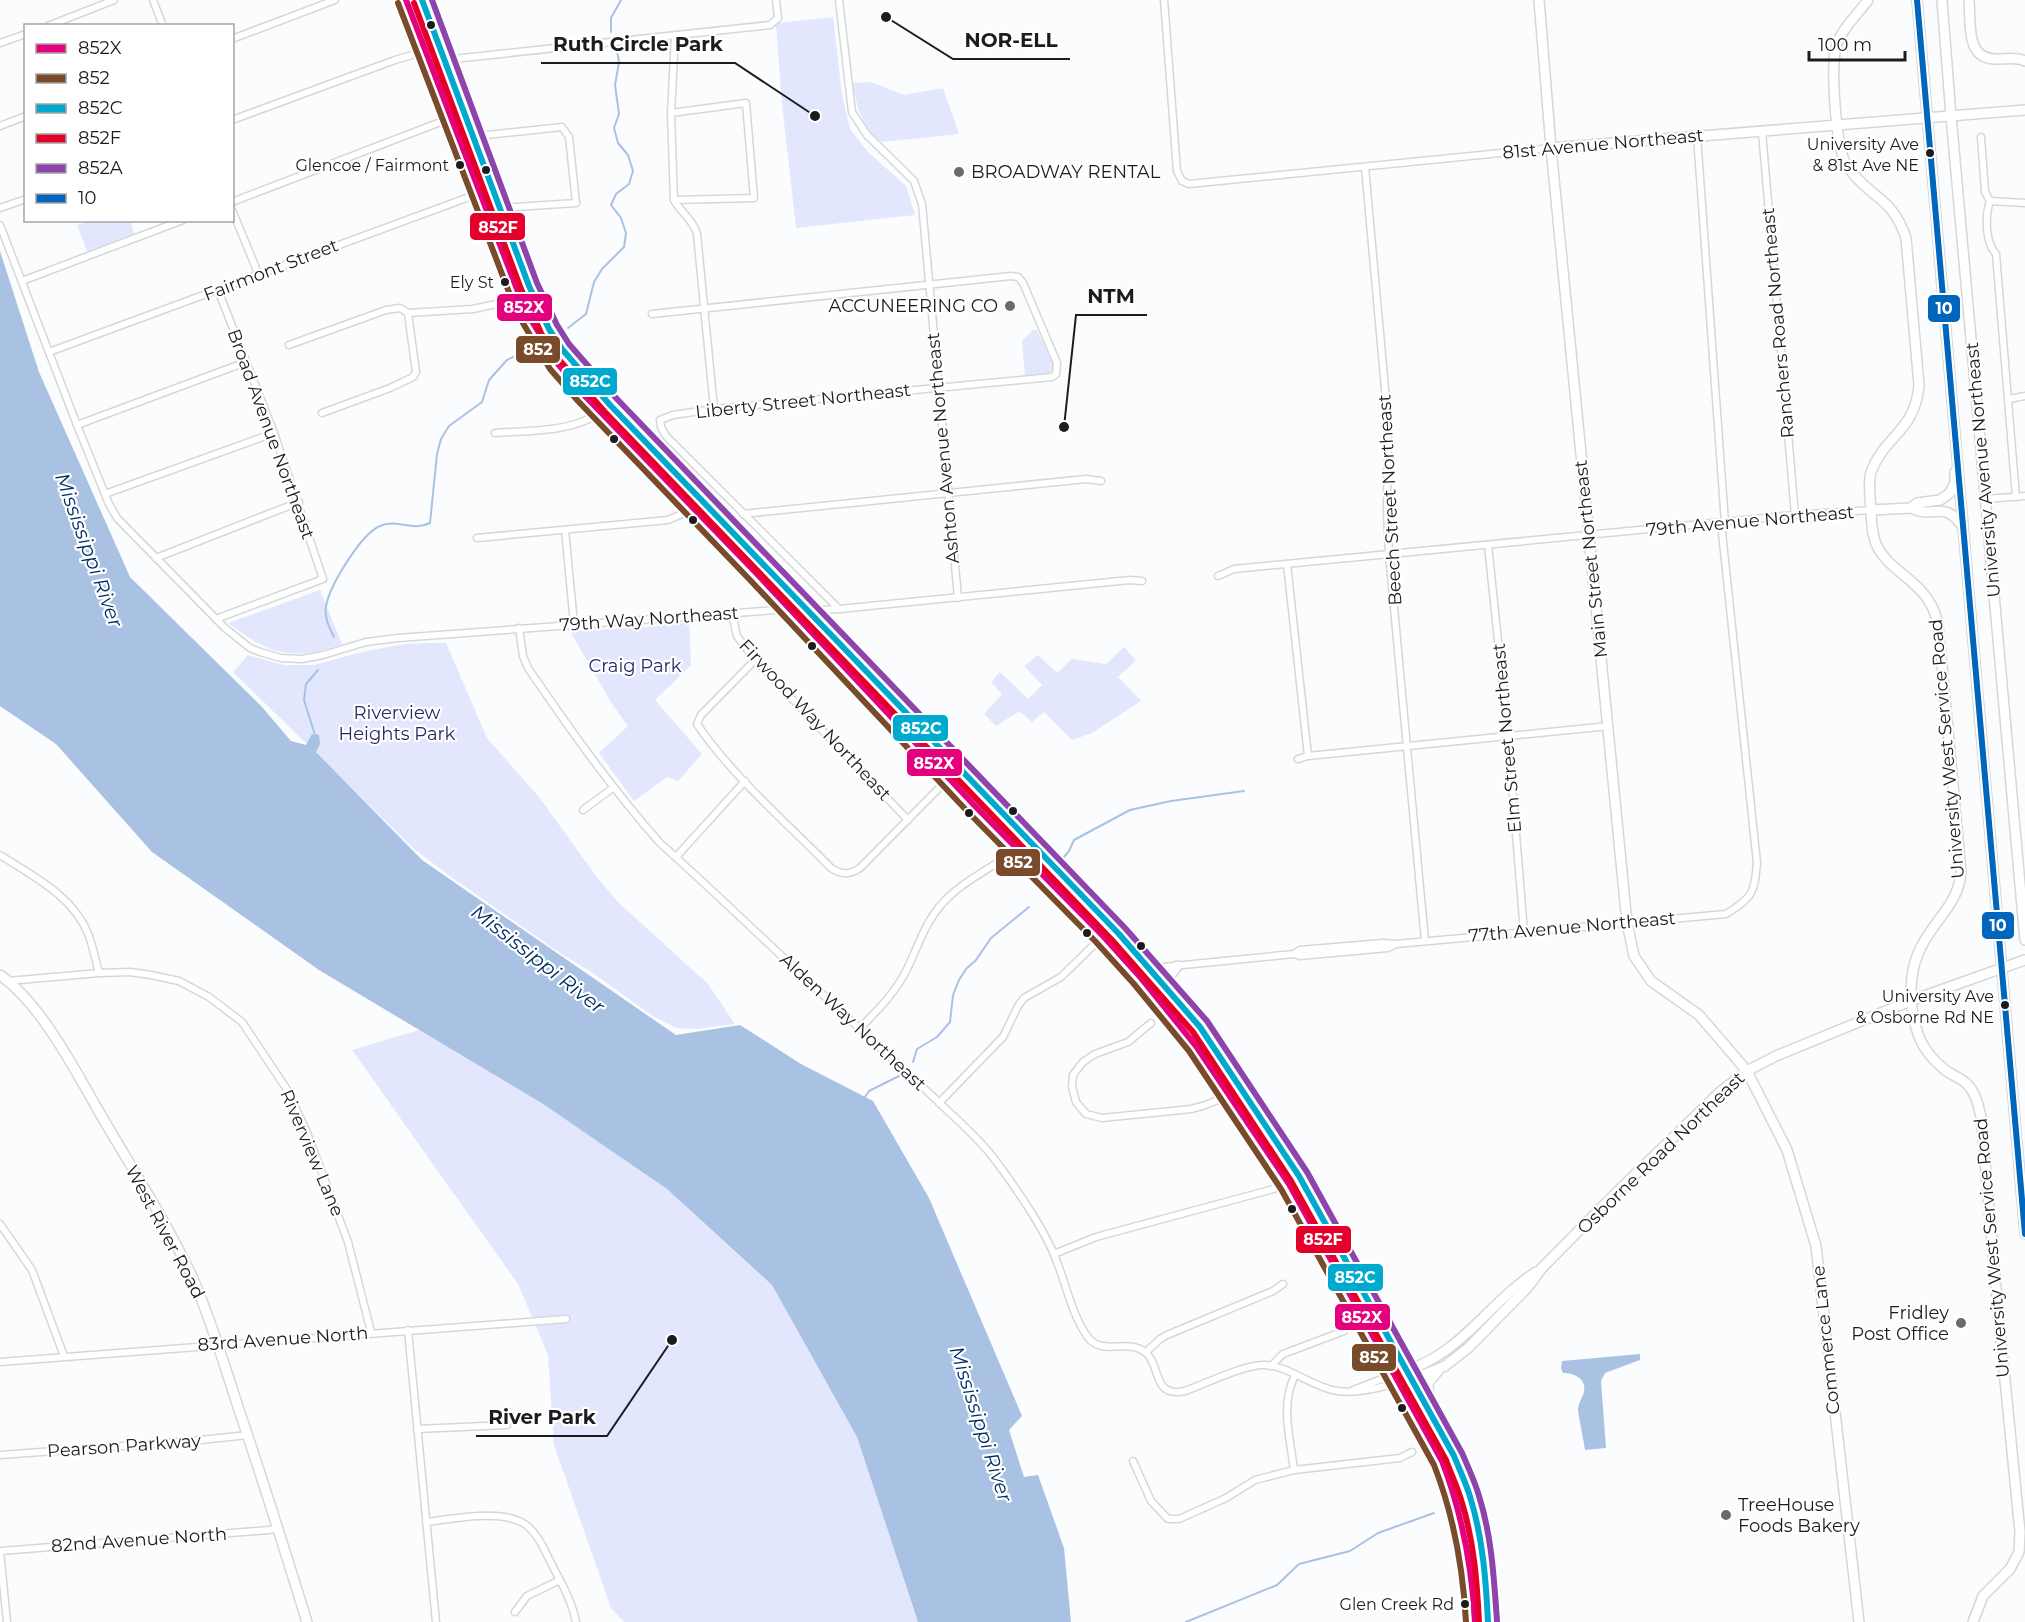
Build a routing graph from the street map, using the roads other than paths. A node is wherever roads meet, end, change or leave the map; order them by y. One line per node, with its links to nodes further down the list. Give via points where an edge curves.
1 (114, 0): 14 (street)
2 (153, 0): 15 (street)
3 (335, 0): 18 (street)
4 (406, 0): 20 (main road)
5 (422, 0): 22 (main road)
6 (776, 0): 17 (street, via 778,18 770,25)
7 (839, 0): 53 (street, Ashton Avenue Northeast, via 852,112 867,135 914,181 922,204)
8 (1164, 0): 38 (street, 81st Avenue Northeast, via 1177,171 1182,181 1197,184)
9 (1539, 0): 37 (main road, Main Street Northeast)
10 (1868, 0): 30 (main road, University West Service Road, via 1837,42 1833,80)
11 (1917, 0): 28 (main road, University Avenue Northeast)
12 (1942, 0): 25 (main road, University Avenue Northeast)
13 (1969, 0): 21 (main road, via 1976,52 1984,58)
14 (53, 24)
15 (162, 24)
16 (24, 35): 19 (street)
17 (675, 36): 22 (street, via 453,59); 24 (street)
18 (234, 38)
19 (0, 43)
20 (426, 51): 27 (main road); 29 (street)
21 (2025, 61)
22 (446, 64): 36 (main road)
23 (2025, 110): 25 (main road, 81st Avenue Northeast)
24 (671, 112): 42 (street); 42 (street, via 746,103 754,198)
25 (1951, 116): 28 (main road, 81st Avenue Northeast); 79 (main road, University Avenue Northeast)
26 (24, 117): 31 (street)
27 (451, 117): 35 (main road); 43 (street)
28 (1927, 118): 30 (main road, 81st Avenue Northeast); 73 (main road, University Avenue Northeast)
29 (234, 119)
30 (1838, 124): 32 (main road, 81st Avenue Northeast); 83 (main road, University West Service Road, via 1844,161 1892,209 1901,224 1907,245 1919,385 1911,417 1871,473)
31 (0, 126)
32 (1762, 132): 33 (main road, 81st Avenue Northeast); 85 (street, Ranchers Road Northeast)
33 (1697, 136): 37 (main road, 81st Avenue Northeast); 86 (street)
34 (1981, 137): 44 (street, via 1985,192)
35 (459, 138): 36 (street); 40 (main road)
36 (473, 138): 39 (main road); 47 (street, via 562,127 569,137 576,203)
37 (1551, 148): 38 (street, 81st Avenue Northeast); 89 (main road, Main Street Northeast)
38 (1365, 167): 92 (street, Beech Street Northeast, via 1388,422)
39 (493, 190): 40 (street, Fairmont Street); 47 (main road)
40 (480, 193): 51 (street, Fairmont Street); 56 (main road)
41 (24, 200): 46 (street)
42 (674, 200): 57 (street, via 695,225)
43 (234, 201)
44 (1990, 201): 45 (street); 65 (street, via 1989,243 1996,254)
45 (2025, 203)
46 (0, 208)
47 (500, 208): 55 (main road)
48 (234, 215): 51 (street)
49 (178, 222): 52 (street)
50 (0, 225): 52 (street, 79th Way Northeast)
51 (258, 273): 54 (street, Fairmont Street)
52 (22, 281): 61 (street, 79th Way Northeast)
53 (928, 284): 57 (street); 63 (street, Ashton Avenue Northeast); 63 (street, Liberty Street Northeast, via 1018,277 1057,363 1056,374 1047,378)
54 (218, 290): 61 (street, Fairmont Street); 62 (street, Broad Avenue Northeast)
55 (534, 298): 56 (street); 66 (main road, via 561,349)
56 (520, 299): 58 (street, via 473,309); 69 (main road, via 558,364)
57 (706, 308): 59 (street); 67 (street)
58 (408, 313): 60 (street, via 400,308 386,310); 68 (street, via 416,372 413,377)
59 (652, 314)
60 (289, 345)
61 (49, 352): 70 (street, 79th Way Northeast)
62 (246, 362): 70 (street); 71 (street, Broad Avenue Northeast)
63 (937, 388): 67 (street, Liberty Street Northeast); 75 (street, Ashton Avenue Northeast)
64 (2025, 396): 65 (street)
65 (2009, 399): 78 (street)
66 (610, 405): 69 (street); 100 (main road)
67 (714, 409): 84 (street, Liberty Street Northeast, via 673,415 660,420 661,428)
68 (322, 413)
69 (601, 414): 72 (street, via 572,426); 81 (main road)
70 (77, 425): 76 (street, 79th Way Northeast)
71 (274, 433): 76 (street); 80 (street, Broad Avenue Northeast)
72 (495, 433)
73 (1956, 435): 82 (main road, 79th Avenue Northeast, via 1955,482 1950,494); 87 (main road, University Avenue Northeast)
74 (1101, 482): 75 (street, via 1086,479)
75 (948, 493): 84 (street); 97 (street, Ashton Avenue Northeast)
76 (105, 494): 93 (street, 79th Way Northeast, via 117,518)
77 (2025, 496): 78 (street)
78 (2016, 497): 79 (street)
79 (1986, 499): 124 (main road, University Avenue Northeast)
80 (299, 502): 93 (street); 102 (street, Broad Avenue Northeast, via 323,579)
81 (690, 507): 88 (street, via 669,520); 98 (main road)
82 (1911, 508): 83 (main road, 79th Avenue Northeast); 87 (main road, 79th Avenue Northeast, via 1918,512 1947,512)
83 (1871, 510): 85 (street, 79th Avenue Northeast); 133 (main road, University West Service Road, via 1880,550 1922,592 1938,622 1961,872 1956,896 1917,956)
84 (744, 514): 99 (street)
85 (1795, 515): 86 (street, 79th Avenue Northeast)
86 (1723, 523): 89 (street, 79th Avenue Northeast); 120 (street, 77th Avenue Northeast, via 1757,863 1754,888 1745,902 1726,914)
87 (1963, 527): 127 (main road, University Avenue Northeast)
88 (566, 530): 90 (street); 103 (street)
89 (1588, 535): 91 (street); 106 (main road, Main Street Northeast)
90 (477, 538)
91 (1488, 545): 92 (street); 107 (street, Elm Street Northeast)
92 (1389, 554): 94 (street); 108 (street, Beech Street Northeast)
93 (156, 558): 102 (street, 79th Way Northeast)
94 (1287, 564): 95 (street, via 1234,569); 109 (street)
95 (1218, 576)
96 (1142, 581): 97 (street, 79th Way Northeast)
97 (958, 598): 99 (street, 79th Way Northeast)
98 (790, 609): 100 (street, 79th Way Northeast); 101 (street, 79th Way Northeast); 111 (main road)
99 (839, 609): 100 (street, 79th Way Northeast)
100 (808, 611): 116 (main road)
101 (732, 614): 103 (street, 79th Way Northeast); 105 (street, Firwood Way Northeast, via 737,636)
102 (216, 619): 104 (street, 79th Way Northeast, via 250,648 281,658 302,659 366,642)
103 (574, 624): 104 (street, 79th Way Northeast)
104 (519, 628): 113 (street, Alden Way Northeast, via 528,668)
105 (755, 660): 112 (street, via 701,715 697,724); 115 (street, Firwood Way Northeast)
106 (1609, 726): 107 (street); 120 (main road, Main Street Northeast)
107 (1508, 736): 108 (street); 121 (street, Elm Street Northeast)
108 (1406, 747): 109 (street); 123 (street, Beech Street Northeast)
109 (1308, 756): 110 (street)
110 (1298, 759)
111 (950, 777): 115 (street); 117 (main road)
112 (745, 781): 115 (street, via 840,873 851,874 860,868); 119 (street)
113 (614, 787): 114 (street); 119 (street, Alden Way Northeast, via 633,813)
114 (583, 810)
115 (908, 820)
116 (1028, 838): 117 (street); 128 (main road)
117 (1018, 848): 122 (main road); 135 (street, via 941,904 924,929 896,988)
118 (0, 855): 129 (street, via 73,908 89,937)
119 (676, 857): 135 (street, Alden Way Northeast)
120 (1627, 923): 121 (street, 77th Avenue Northeast); 136 (main road, Main Street Northeast, via 1634,956 1651,981 1699,1015)
121 (1524, 932): 123 (street, 77th Avenue Northeast)
122 (1104, 936): 130 (main road); 139 (street, via 1061,977 1024,999 1003,1036)
123 (1425, 940): 126 (street, 77th Avenue Northeast, via 1300,950 1294,954)
124 (2025, 940)
125 (2025, 960): 127 (main road, Osborne Road Northeast)
126 (1177, 966): 128 (street, 77th Avenue Northeast); 132 (main road, via 1170,976)
127 (2002, 969): 133 (main road, Osborne Road Northeast); 143 (main road, University Avenue Northeast)
128 (1150, 971): 130 (street, 77th Avenue Northeast); 132 (main road)
129 (99, 973): 131 (street, Riverview Lane); 150 (street, Riverview Lane, via 130,972 179,981 242,1022 286,1088 306,1130 348,1242)
130 (1141, 978): 138 (main road)
131 (3, 979): 151 (main road, West River Road, via 54,1037 193,1280)
132 (1171, 994): 137 (main road, via 1200,1027)
133 (1910, 1001): 136 (main road, Osborne Road Northeast); 185 (main road, University West Service Road, via 1924,1049 1944,1069 1967,1083 1977,1098 1981,1117 2020,1532 2019,1552 2010,1569 1983,1596)
134 (1151, 1023): 138 (street, via 1128,1042 1095,1054 1073,1075 1076,1102 1086,1114 1102,1118 1191,1109)
135 (860, 1029): 139 (street, Alden Way Northeast)
136 (1747, 1071): 145 (main road, Osborne Road Northeast, via 1720,1092); 184 (main road, Commerce Lane, via 1787,1150 1816,1246)
137 (1239, 1087): 138 (street); 140 (main road)
138 (1229, 1094): 141 (main road)
139 (939, 1103): 144 (street, Alden Way Northeast, via 997,1162)
140 (1299, 1176): 141 (street); 157 (main road)
141 (1289, 1184): 144 (street, via 1096,1237); 158 (main road)
142 (0, 1224): 153 (street, via 32,1270)
143 (2025, 1234)
144 (1054, 1254): 152 (street, Alden Way Northeast, via 1089,1339 1104,1347 1134,1347)
145 (1540, 1269): 156 (main road, Osborne Road Northeast, via 1485,1331); 157 (main road, Osborne Road Northeast, via 1450,1349)
146 (1283, 1284): 152 (street, via 1167,1335)
147 (566, 1319): 148 (street, 83rd Avenue North)
148 (408, 1330): 150 (street, 83rd Avenue North); 165 (street)
149 (1344, 1331): 155 (street, via 1283,1354)
150 (371, 1332): 151 (street, 83rd Avenue North)
151 (218, 1344): 153 (street, 83rd Avenue North); 166 (main road, West River Road)
152 (1146, 1352): 155 (street, via 1159,1381 1176,1392 1254,1366)
153 (64, 1356): 154 (street, 83rd Avenue North)
154 (0, 1362)
155 (1271, 1366): 159 (street)
156 (1444, 1366): 160 (main road, Osborne Road Northeast); 163 (main road, via 1428,1383)
157 (1407, 1370): 158 (main road, Osborne Road Northeast); 160 (main road)
158 (1395, 1374): 161 (main road); 162 (street)
159 (1295, 1375): 162 (street, via 1326,1388); 170 (street, via 1286,1405)
160 (1413, 1380): 161 (main road, Osborne Road Northeast); 163 (main road)
161 (1400, 1383): 162 (street); 182 (main road, via 1435,1446 1456,1495 1469,1549)
162 (1351, 1391)
163 (1430, 1410): 183 (main road, via 1459,1468 1475,1514)
164 (507, 1425): 165 (street)
165 (417, 1429): 172 (street)
166 (248, 1435): 168 (street, Pearson Parkway); 174 (main road, West River Road)
167 (1412, 1452): 170 (street, via 1400,1458)
168 (0, 1455)
169 (1133, 1461): 170 (street, via 1151,1501 1168,1519 1179,1519 1226,1498 1255,1480)
170 (1294, 1470)
171 (529, 1517): 173 (street)
172 (426, 1522): 173 (street, via 494,1516); 180 (street)
173 (524, 1524): 176 (street, via 540,1542)
174 (277, 1528): 175 (street, 82nd Avenue North); 179 (main road, West River Road)
175 (0, 1551): 178 (street)
176 (560, 1580): 177 (street, via 527,1596); 181 (street)
177 (515, 1612)
178 (7, 1622)
179 (307, 1622)
180 (436, 1622)
181 (576, 1622)
182 (1475, 1622)
183 (1488, 1622)
184 (1859, 1622)
185 (1973, 1622)

